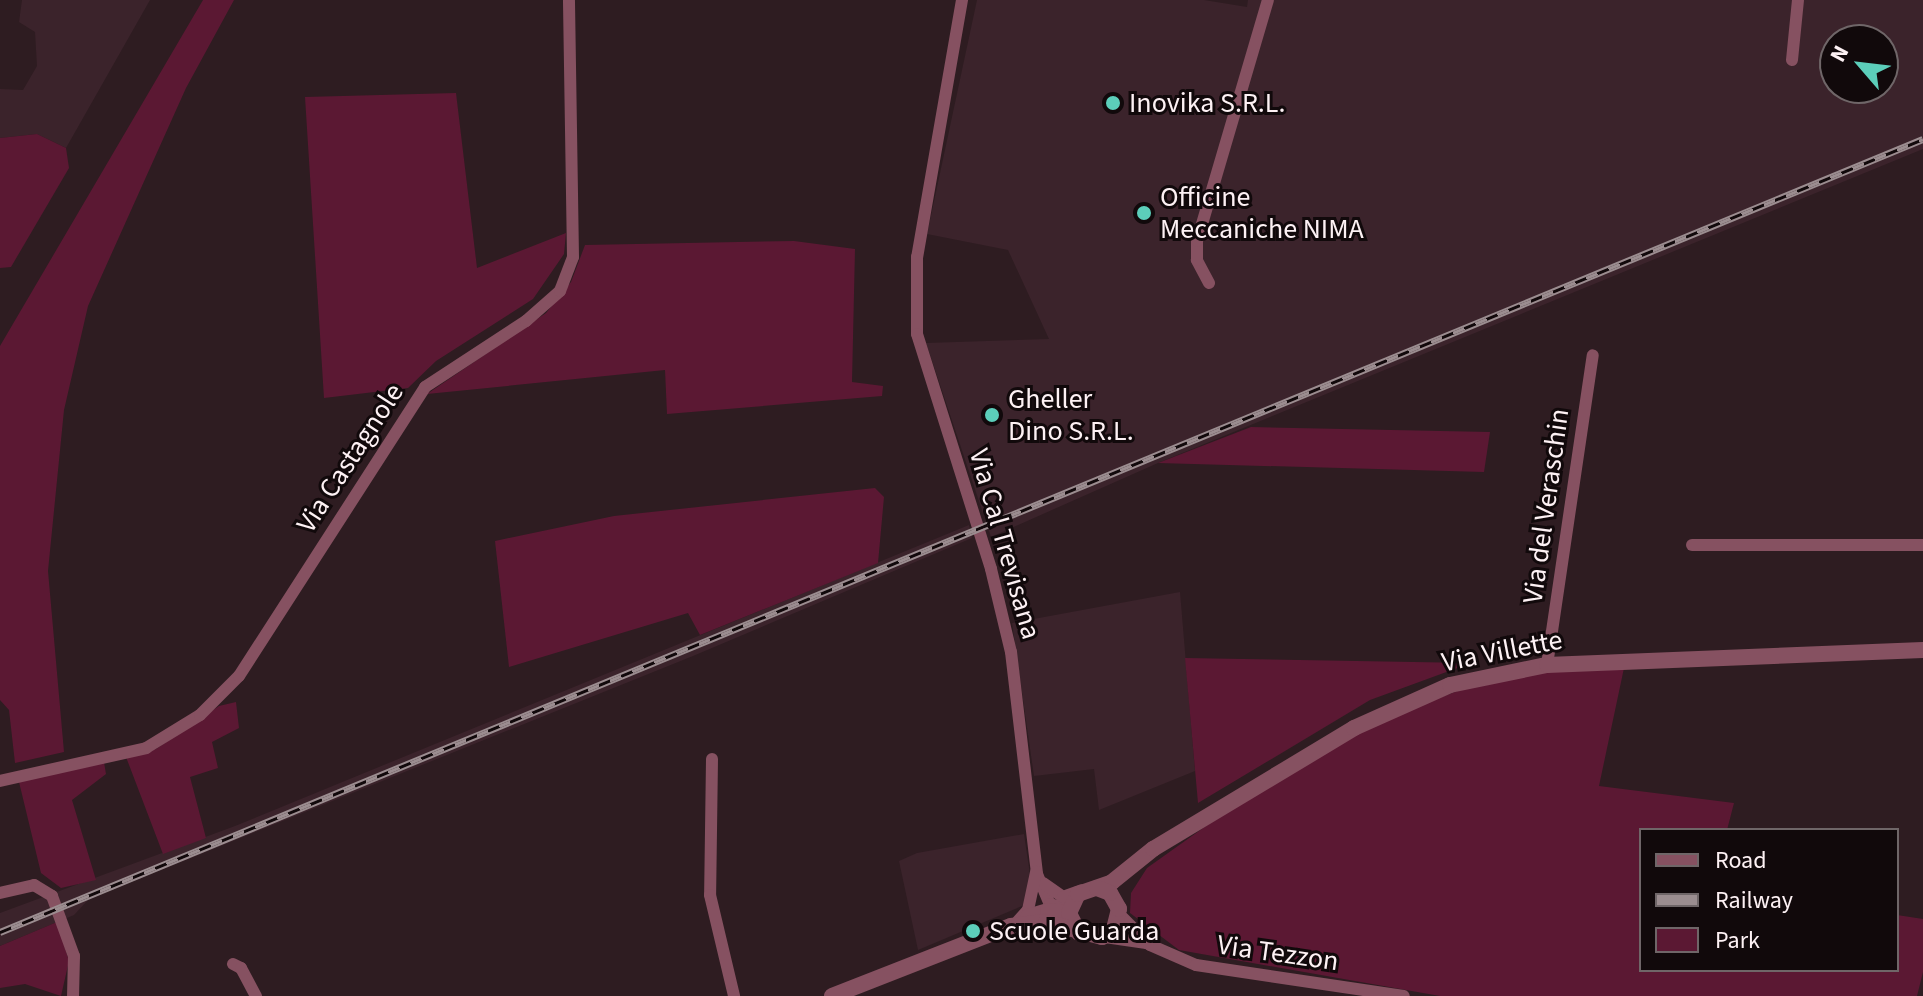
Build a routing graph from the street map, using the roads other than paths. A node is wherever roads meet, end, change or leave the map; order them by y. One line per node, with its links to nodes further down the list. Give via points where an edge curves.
1 (569, 0): 13 (street, Via Castagnole, via 573,257 560,291 526,321 425,387 221,697 146,748)
2 (962, 0): 15 (street, Via Cal Trevisana, via 917,257 917,334 991,569 1011,652)
3 (1268, 0): 6 (street, via 1197,241 1197,260)
4 (1798, 0): 5 (street)
5 (1792, 60)
6 (1209, 283)
7 (1593, 355): 11 (street, Via del Veraschin)
8 (1692, 545): 9 (street)
9 (1923, 545)
10 (1923, 650): 11 (street, Via Villette)
11 (1547, 665): 14 (street, Via Villette, via 1450,685 1403,702 1247,790)
12 (712, 759): 27 (street, via 710,895)
13 (0, 781)
14 (1138, 863): 16 (street, Via Villette); 18 (street)
15 (1036, 871): 16 (street, via 1060,897); 19 (street, Via Cal Trevisana, via 1050,904); 20 (street, Via Cal Trevisana, via 1028,910)
16 (1090, 889): 18 (street); 19 (street, Via Villette)
17 (0, 893): 25 (street, via 34,885 52,896 74,956)
18 (1119, 910): 22 (street, via 1114,929); 23 (street, Via Tezzon)
19 (1069, 911): 20 (street, via 1048,911); 21 (street)
20 (1010, 927): 21 (street, via 1046,922); 28 (street)
21 (1079, 933): 22 (street)
22 (1102, 937): 23 (street, Via Tezzon, via 1119,935)
23 (1150, 945): 29 (street, Via Tezzon, via 1229,973)
24 (233, 964): 26 (street, via 241,968)
25 (73, 996)
26 (256, 996)
27 (734, 996)
28 (832, 996)
29 (1404, 996)

